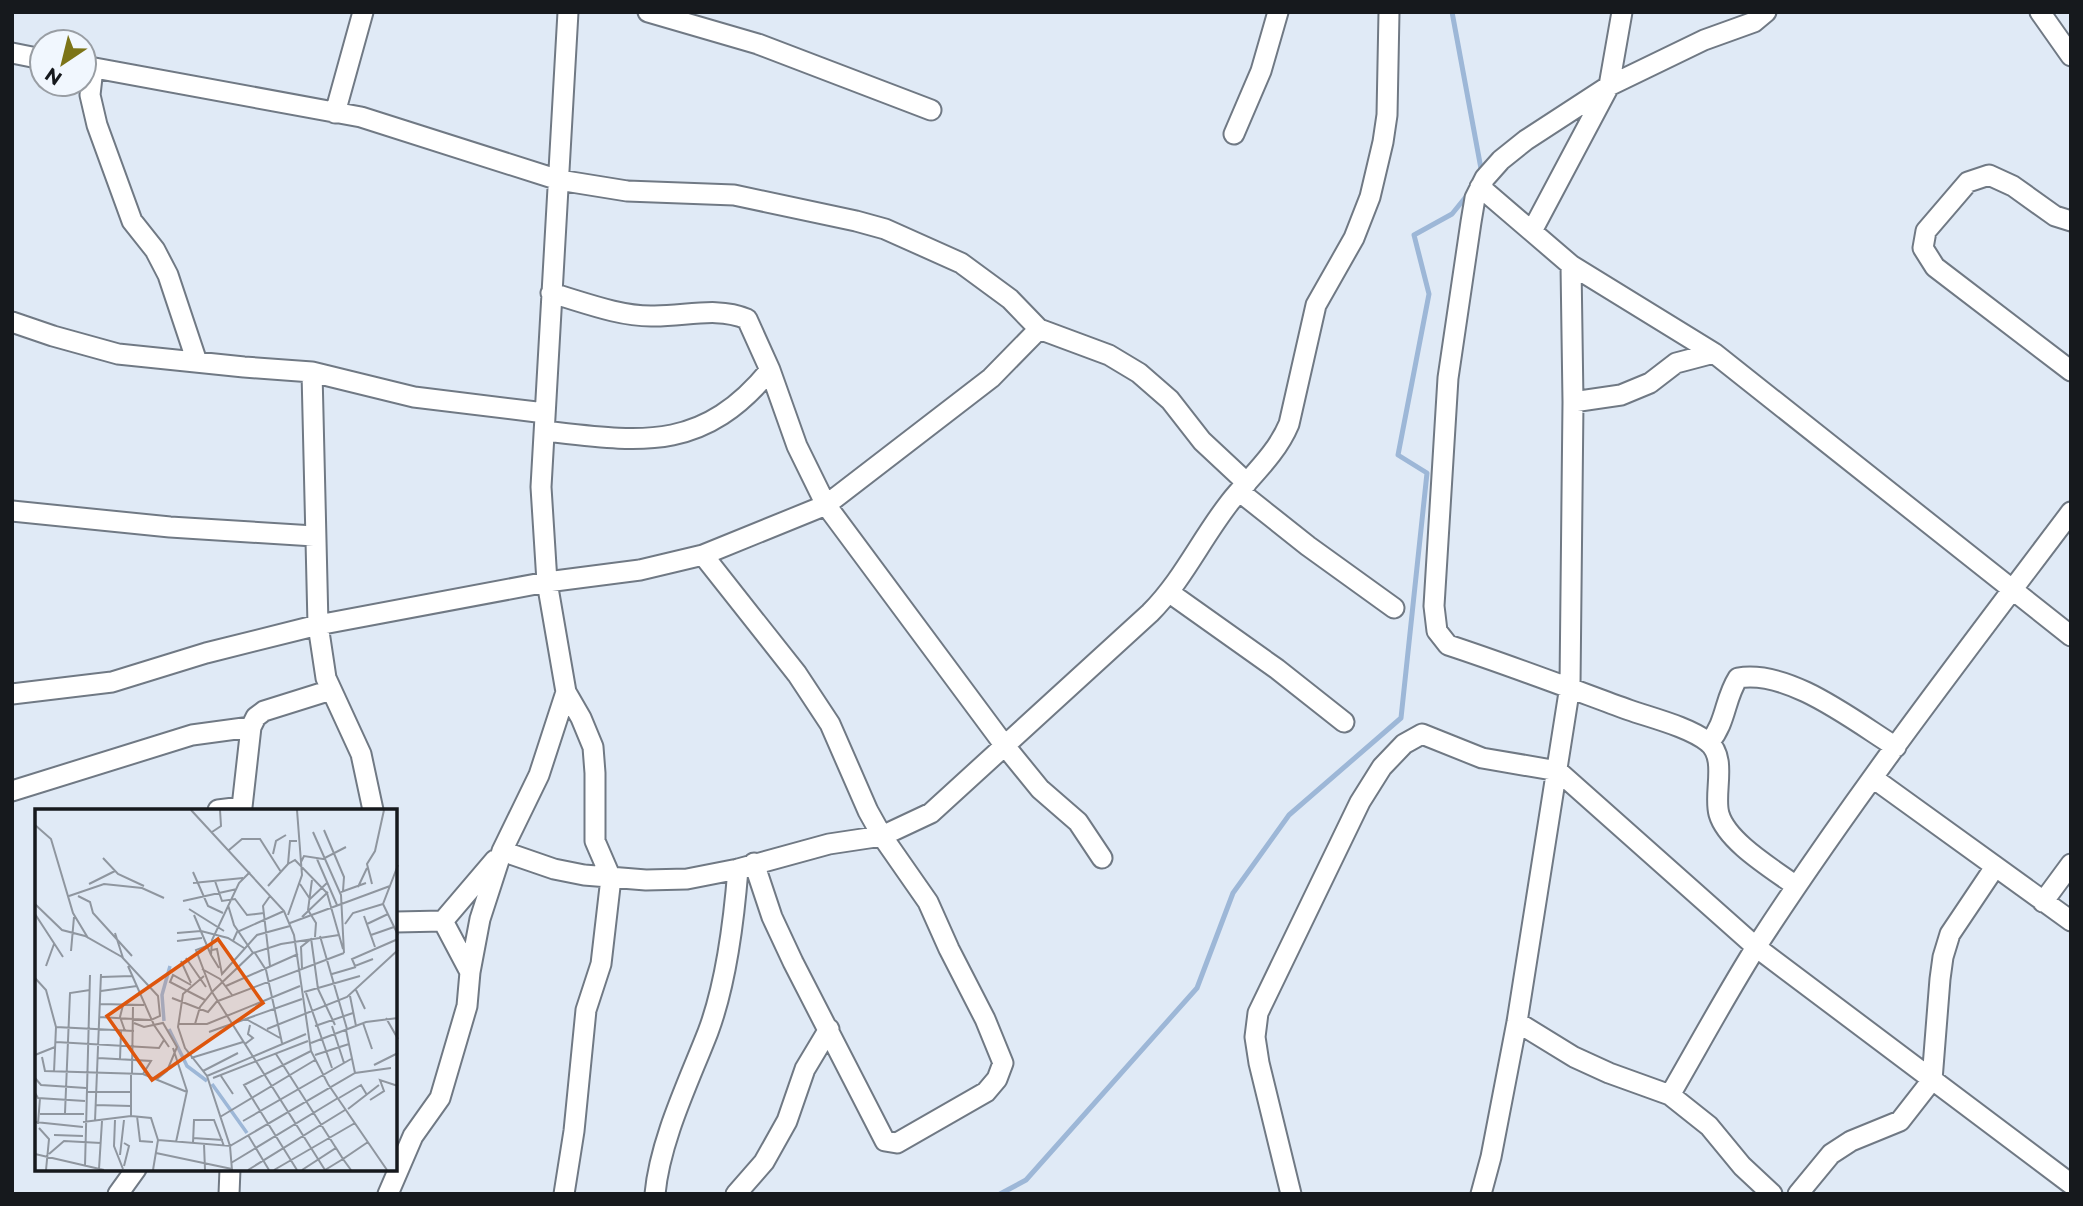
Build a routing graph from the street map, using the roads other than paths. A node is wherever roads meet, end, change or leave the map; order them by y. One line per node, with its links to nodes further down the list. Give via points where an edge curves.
1 (363, 12): 14 (street)
2 (568, 12): 16 (street)
3 (648, 12): 13 (street, via 758,44)
4 (1278, 12): 15 (street, via 1261,71)
5 (1389, 12): 31 (street, via 1387,115 1370,197 1354,238 1316,305 1284,437)
6 (1622, 12): 11 (street)
7 (1766, 12): 11 (street, via 1754,22 1704,40)
8 (2040, 12): 9 (street)
9 (2071, 56)
10 (98, 69): 14 (street)
11 (1609, 86): 17 (street, via 1526,140); 19 (street)
12 (91, 98): 25 (street, via 132,220 168,275)
13 (931, 110)
14 (335, 113): 16 (street, via 361,117)
15 (1234, 134)
16 (559, 180): 21 (street); 23 (street, via 627,191 734,195 885,229 961,263 1010,299)
17 (1480, 187): 19 (street); 43 (street, via 1448,378 1434,606 1437,631 1448,645)
18 (2071, 221): 27 (street, via 1989,175 1968,182 1926,231 1923,248 1935,267)
19 (1532, 231): 20 (street)
20 (1571, 265): 24 (street); 29 (street)
21 (551, 293): 26 (street, via 650,317 730,312 747,319); 30 (street)
22 (12, 322): 25 (street, via 118,354)
23 (1040, 329): 31 (street, via 1109,355 1139,373 1170,400); 32 (street, via 991,378)
24 (1714, 353): 29 (street, via 1676,363 1650,383 1621,396); 38 (street)
25 (197, 362): 28 (street)
26 (770, 370): 30 (street, via 754,390 712,423 684,433 649,439 600,437); 32 (street, via 797,446)
27 (2071, 371)
28 (312, 372): 30 (street); 35 (street)
29 (1573, 402): 43 (street)
30 (545, 422): 37 (street, via 541,487)
31 (1243, 487): 39 (street); 40 (street, via 1308,546)
32 (826, 505): 36 (street); 50 (street)
33 (12, 511): 35 (street)
34 (2071, 512): 38 (street)
35 (314, 536): 41 (street)
36 (703, 555): 37 (street, via 640,570); 57 (street, via 797,674 830,724)
37 (547, 582): 41 (street); 45 (street)
38 (2012, 591): 42 (street); 51 (street)
39 (1170, 593): 47 (street); 50 (street)
40 (1394, 608)
41 (318, 625): 44 (street); 46 (street, via 112,682)
42 (2071, 636)
43 (1570, 686): 49 (street); 52 (street)
44 (331, 690): 48 (street, via 264,711); 56 (street, via 361,754)
45 (566, 692): 58 (street, via 539,775); 63 (street, via 593,747 595,841)
46 (12, 694)
47 (1344, 722)
48 (251, 727): 54 (street, via 192,735); 55 (street)
49 (1709, 743): 51 (street, via 1723,721 1732,686 1738,678 1749,676 1796,688); 64 (street, via 1717,755 1719,813 1724,824 1752,853)
50 (1005, 746): 57 (street, via 931,813); 59 (street, via 1040,789 1078,822)
51 (1896, 747): 53 (street)
52 (1558, 771): 69 (street); 71 (street); 84 (street, via 1482,758 1422,734 1404,744 1382,767 1360,802 1258,1013 1259,1063)
53 (1873, 778): 62 (street); 64 (street)
54 (12, 791)
55 (242, 808)
56 (373, 809)
57 (882, 836): 61 (street, via 829,844); 72 (street, via 928,902 1003,1063 986,1092 897,1143 886,1141)
58 (502, 851): 63 (street, via 554,869); 66 (street); 70 (street, via 480,919)
59 (1102, 858)
60 (2071, 864): 65 (street)
61 (746, 866): 63 (street, via 687,879); 72 (street); 82 (street, via 718,1000 669,1133)
62 (1995, 867): 65 (street); 73 (street, via 1950,934 1942,968)
63 (611, 878): 81 (street, via 601,964 586,1010)
64 (1796, 886): 69 (street)
65 (2043, 902): 67 (street)
66 (443, 921): 68 (street); 70 (street)
67 (2071, 921)
68 (397, 922)
69 (1756, 947): 73 (street); 74 (street)
70 (470, 972): 80 (street, via 467,1006 440,1098 413,1136)
71 (1517, 1022): 74 (street, via 1574,1057); 85 (street)
72 (829, 1029): 83 (street, via 805,1069 787,1121 764,1162)
73 (1931, 1080): 77 (street); 87 (street, via 1900,1121 1831,1154)
74 (1670, 1096): 86 (street, via 1709,1126)
75 (135, 1171): 78 (street)
76 (230, 1171): 79 (street)
77 (2071, 1184)
78 (122, 1192)
79 (229, 1194)
80 (388, 1194)
81 (564, 1194)
82 (655, 1194)
83 (736, 1194)
84 (1291, 1194)
85 (1482, 1194)
86 (1772, 1194)
87 (1798, 1194)

